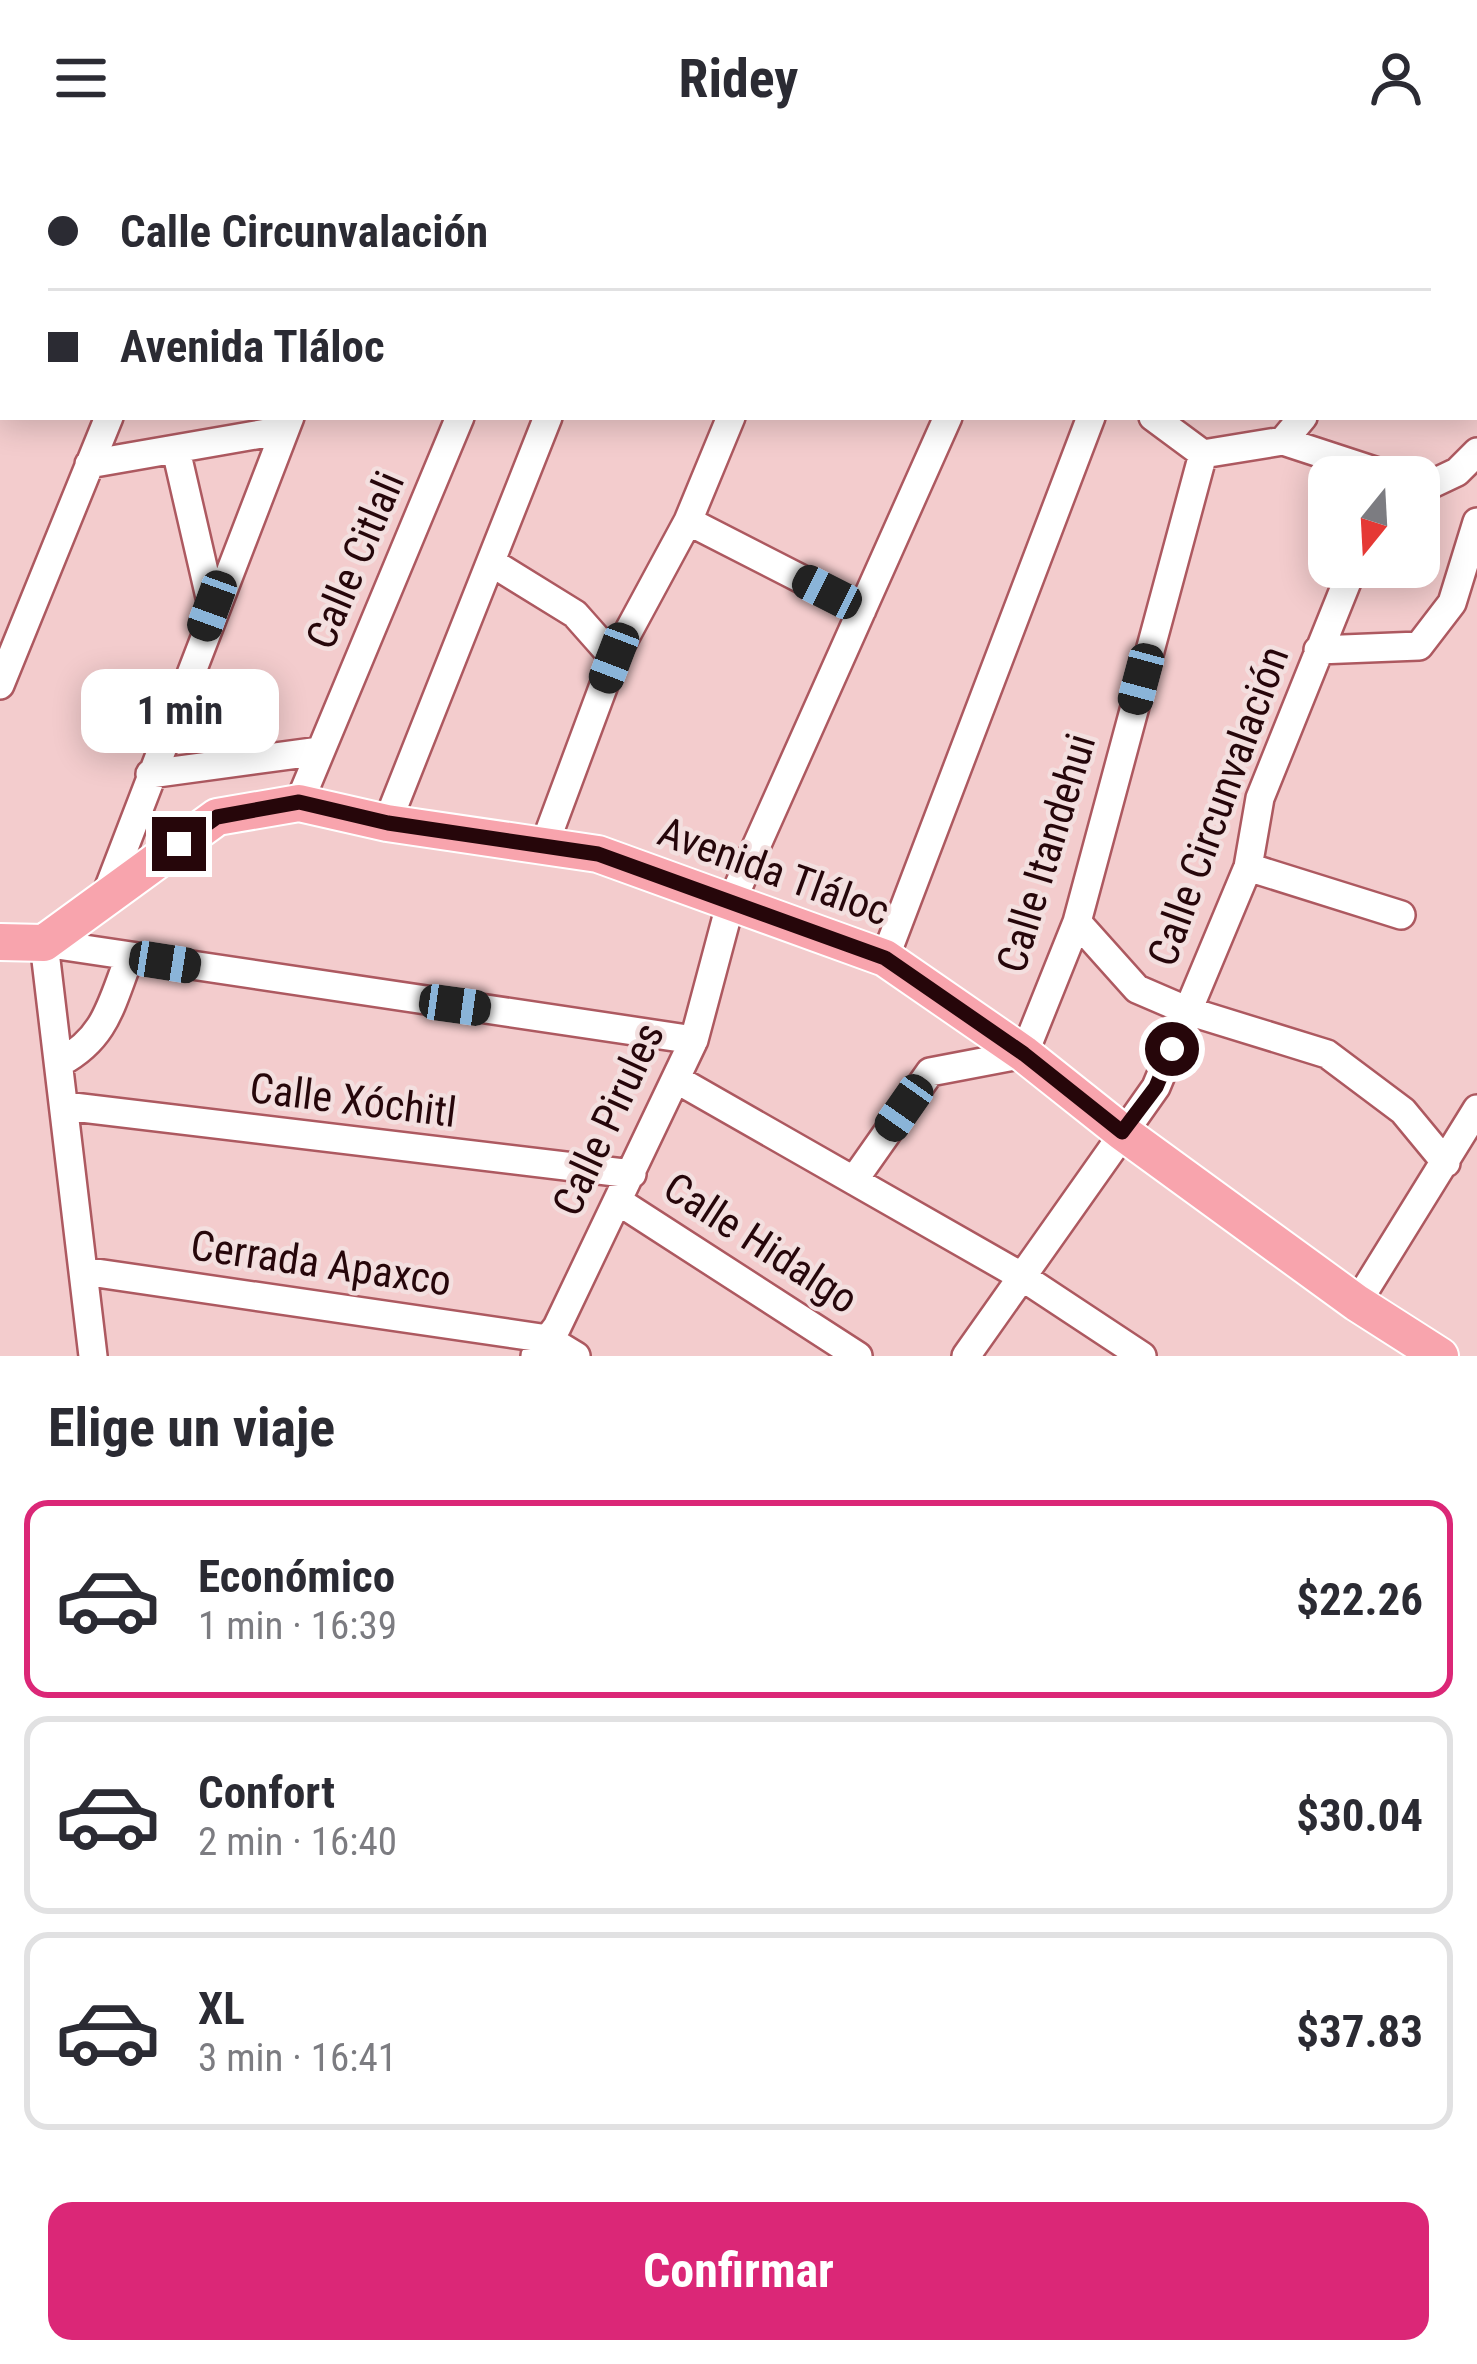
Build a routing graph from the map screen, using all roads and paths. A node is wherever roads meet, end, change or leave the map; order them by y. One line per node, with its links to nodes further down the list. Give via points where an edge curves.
1 (108, 420): 15 (street)
2 (459, 420): 26 (street, Calle Citlali)
3 (547, 420): 19 (street)
4 (730, 420): 17 (street)
5 (947, 420): 22 (street, Calle Pirules)
6 (1090, 420): 39 (street)
7 (1158, 420): 13 (street)
8 (1300, 420): 10 (street)
9 (287, 424): 11 (street); 21 (street)
10 (1283, 441): 13 (street); 14 (street)
11 (176, 450): 15 (street); 21 (street)
12 (1477, 452): 16 (street)
13 (1204, 454): 35 (street, Calle Itandehui)
14 (1329, 456)
15 (89, 464): 25 (street)
16 (1440, 479)
17 (688, 520): 22 (street); 24 (street)
18 (1477, 521): 23 (street, via 1452,603 1419,646)
19 (494, 564): 24 (street, via 575,614); 29 (street, via 449,657)
20 (1344, 588): 23 (street, Calle Circunvalación)
21 (212, 606): 27 (street)
22 (862, 610): 33 (street, Calle Pirules)
23 (1318, 650): 31 (street, Calle Circunvalación, via 1260,798)
24 (614, 658): 30 (street)
25 (0, 685)
26 (320, 751): 27 (street); 28 (street, Calle Citlali)
27 (150, 774): 32 (street)
28 (299, 802): 29 (main road, Avenida Tláloc); 32 (main road, Avenida Tláloc, via 217,817)
29 (388, 823): 30 (main road, Avenida Tláloc)
30 (544, 846): 33 (main road, Avenida Tláloc, via 598,854)
31 (1248, 867): 34 (street); 40 (street, Calle Circunvalación)
32 (104, 900): 37 (main road, Avenida Tláloc)
33 (730, 904): 39 (main road, Avenida Tláloc); 41 (street, Calle Pirules)
34 (1401, 916)
35 (1077, 922): 40 (street, via 1137,989); 42 (street, Calle Itandehui)
36 (0, 942): 37 (main road)
37 (44, 944): 38 (street); 43 (street)
38 (130, 956): 41 (street); 43 (street, via 100,1032)
39 (885, 958): 42 (main road, Avenida Tláloc)
40 (1188, 1011): 47 (street, Calle Circunvalación, via 1156,1087); 48 (street, via 1327,1054 1402,1111)
41 (694, 1040): 44 (street, Calle Pirules)
42 (1024, 1054): 47 (main road, Avenida Tláloc); 50 (street, via 930,1072)
43 (61, 1063): 45 (street)
44 (676, 1078): 49 (street, Calle Pirules); 50 (street)
45 (65, 1106): 49 (street, Calle Xóchitl); 52 (street)
46 (1477, 1109): 48 (street)
47 (1122, 1132): 53 (street, Calle Circunvalación); 54 (main road, Avenida Tláloc)
48 (1446, 1163): 54 (street)
49 (632, 1174): 51 (street, Calle Pirules)
50 (854, 1180): 53 (street)
51 (618, 1201): 55 (street, Calle Pirules); 58 (street, Calle Hidalgo)
52 (83, 1271): 55 (street, Cerrada Apaxco); 56 (street)
53 (1021, 1276): 59 (street, Calle Circunvalación); 60 (street)
54 (1357, 1303): 61 (main road, Avenida Tláloc)
55 (542, 1347): 57 (street)
56 (93, 1356)
57 (576, 1356)
58 (858, 1356)
59 (966, 1356)
60 (1142, 1356)
61 (1440, 1356)

